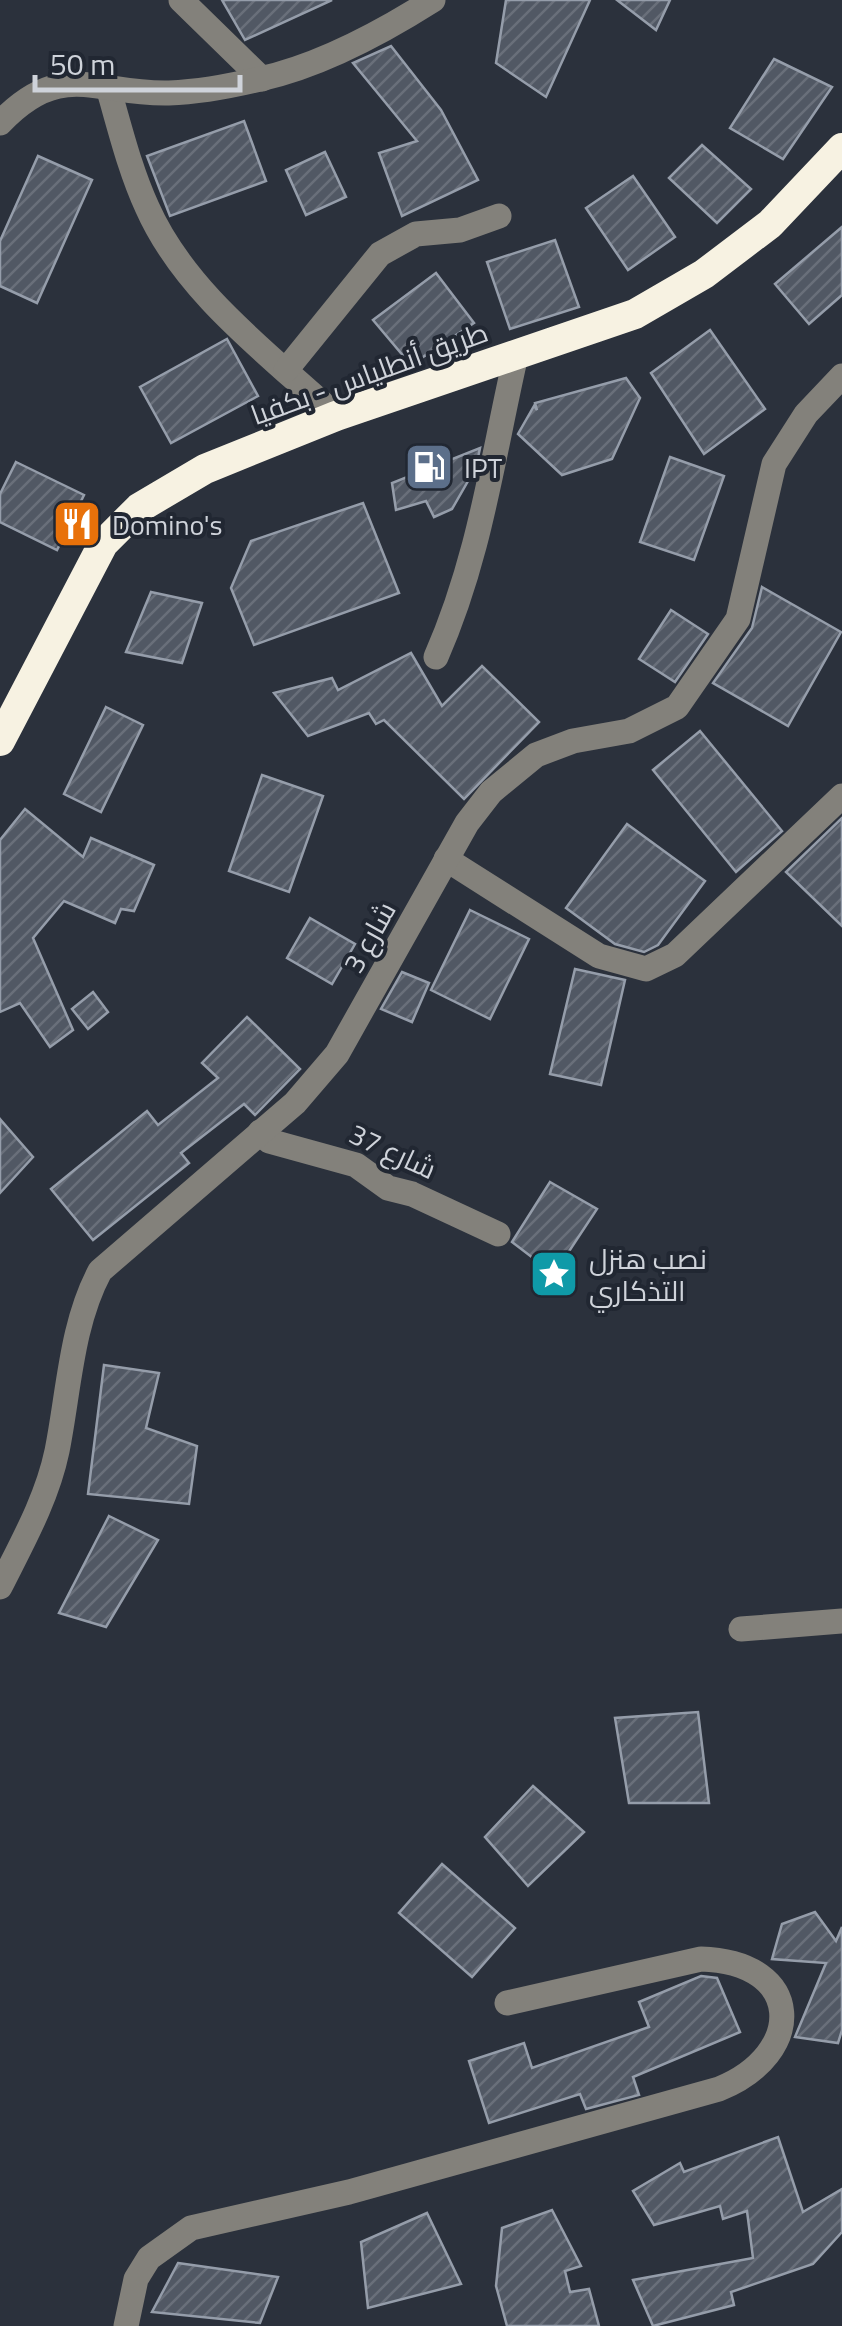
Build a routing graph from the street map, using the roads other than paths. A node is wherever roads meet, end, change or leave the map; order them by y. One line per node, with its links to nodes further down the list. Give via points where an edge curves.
1 (181, 0): 3 (street)
2 (433, 0): 3 (street, via 363,40)
3 (262, 79): 4 (street, via 171,93)
4 (106, 84): 5 (street, via 42,90); 9 (street, via 159,231 190,277)
5 (0, 124)
6 (842, 148): 8 (highway, طريق أنطلياس - بكفيا, via 770,224 704,274 636,314)
7 (499, 216): 9 (street, via 460,230 416,234 380,254)
8 (516, 354): 11 (highway, طريق أنطلياس - بكفيا); 12 (street, via 479,542)
9 (286, 370): 11 (street)
10 (842, 376): 15 (street, شارع 3, via 806,414 774,464 738,619 677,706 629,731 536,755 491,792)
11 (336, 416): 13 (highway, طريق أنطلياس - بكفيا, via 205,469 139,508 103,544)
12 (436, 657)
13 (0, 741)
14 (842, 796): 15 (street, via 675,955 646,969 599,956)
15 (446, 860): 16 (street, شارع 3, via 337,1054 295,1104)
16 (260, 1132): 17 (street, شارع 37, via 269,1141 356,1164 388,1188); 18 (street, شارع 3, via 100,1270 85,1299 56,1455 35,1518)
17 (498, 1234)
18 (0, 1587)
19 (842, 1621): 20 (street)
20 (741, 1629)
21 (507, 2003): 22 (street, via 718,1959 758,1972 782,2000 784,2014 759,2064 719,2089 349,2192 191,2228 149,2258 136,2280)
22 (126, 2326)

